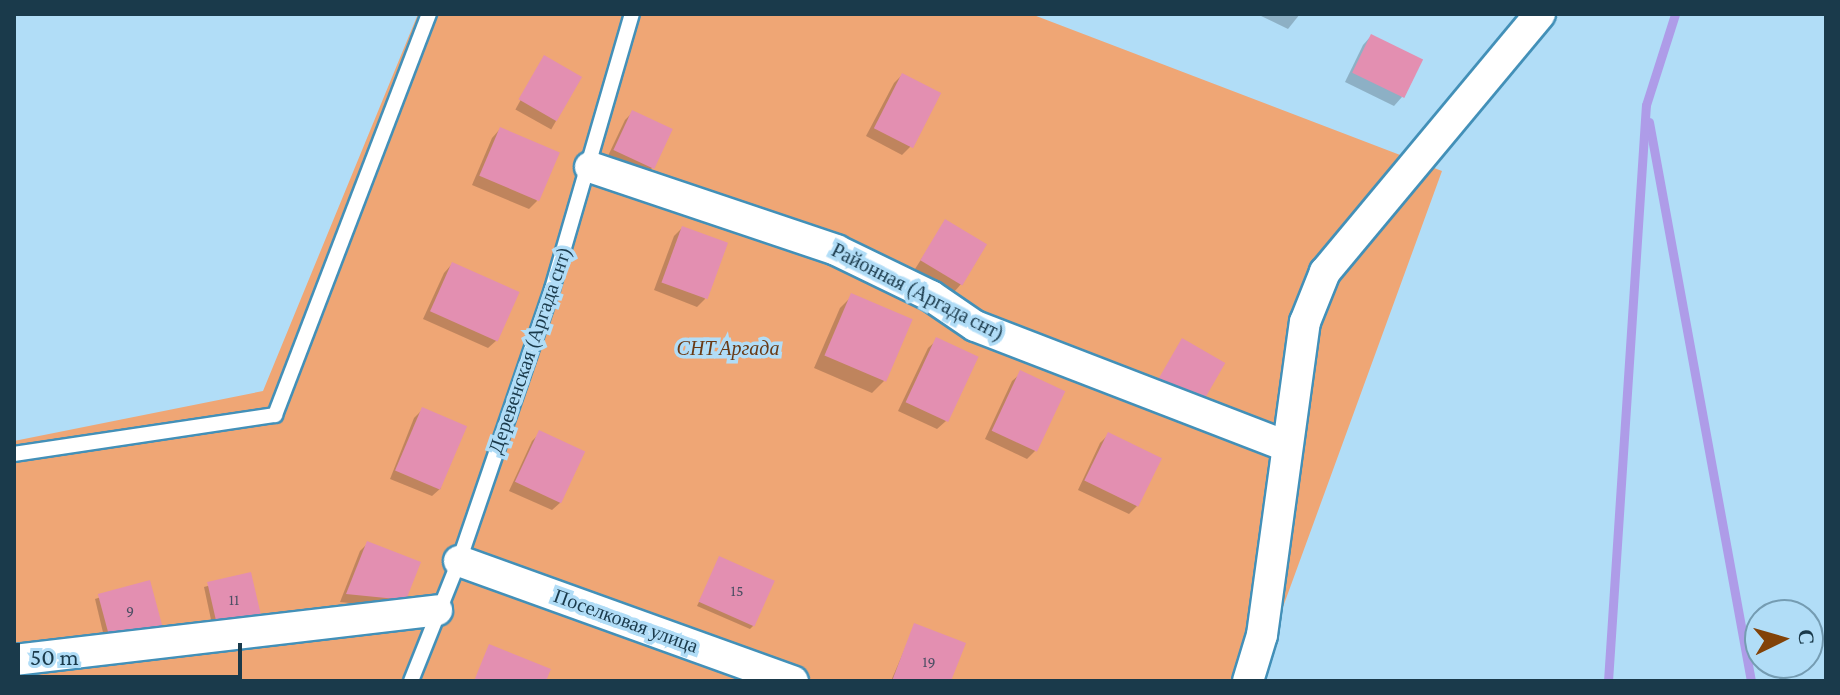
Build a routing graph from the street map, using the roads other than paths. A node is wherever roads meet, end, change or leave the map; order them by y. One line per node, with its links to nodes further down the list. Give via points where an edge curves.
1 (429, 14): 6 (lane, via 275,415)
2 (632, 14): 4 (lane, Деревенская (Аргада снт))
3 (1539, 14): 5 (street, via 1325,272 1305,322)
4 (590, 167): 5 (street, Районная (Аргада снт), via 836,250 931,296 975,326); 7 (lane, Деревенская (Аргада снт))
5 (1286, 446): 12 (street, via 1262,635)
6 (14, 454)
7 (459, 561): 8 (lane, Деревенская (Аргада снт)); 11 (street, Поселковая улица)
8 (437, 610): 9 (street); 10 (lane, Деревенская (Аргада снт))
9 (14, 660)
10 (411, 681)
11 (793, 681)
12 (1248, 681)

